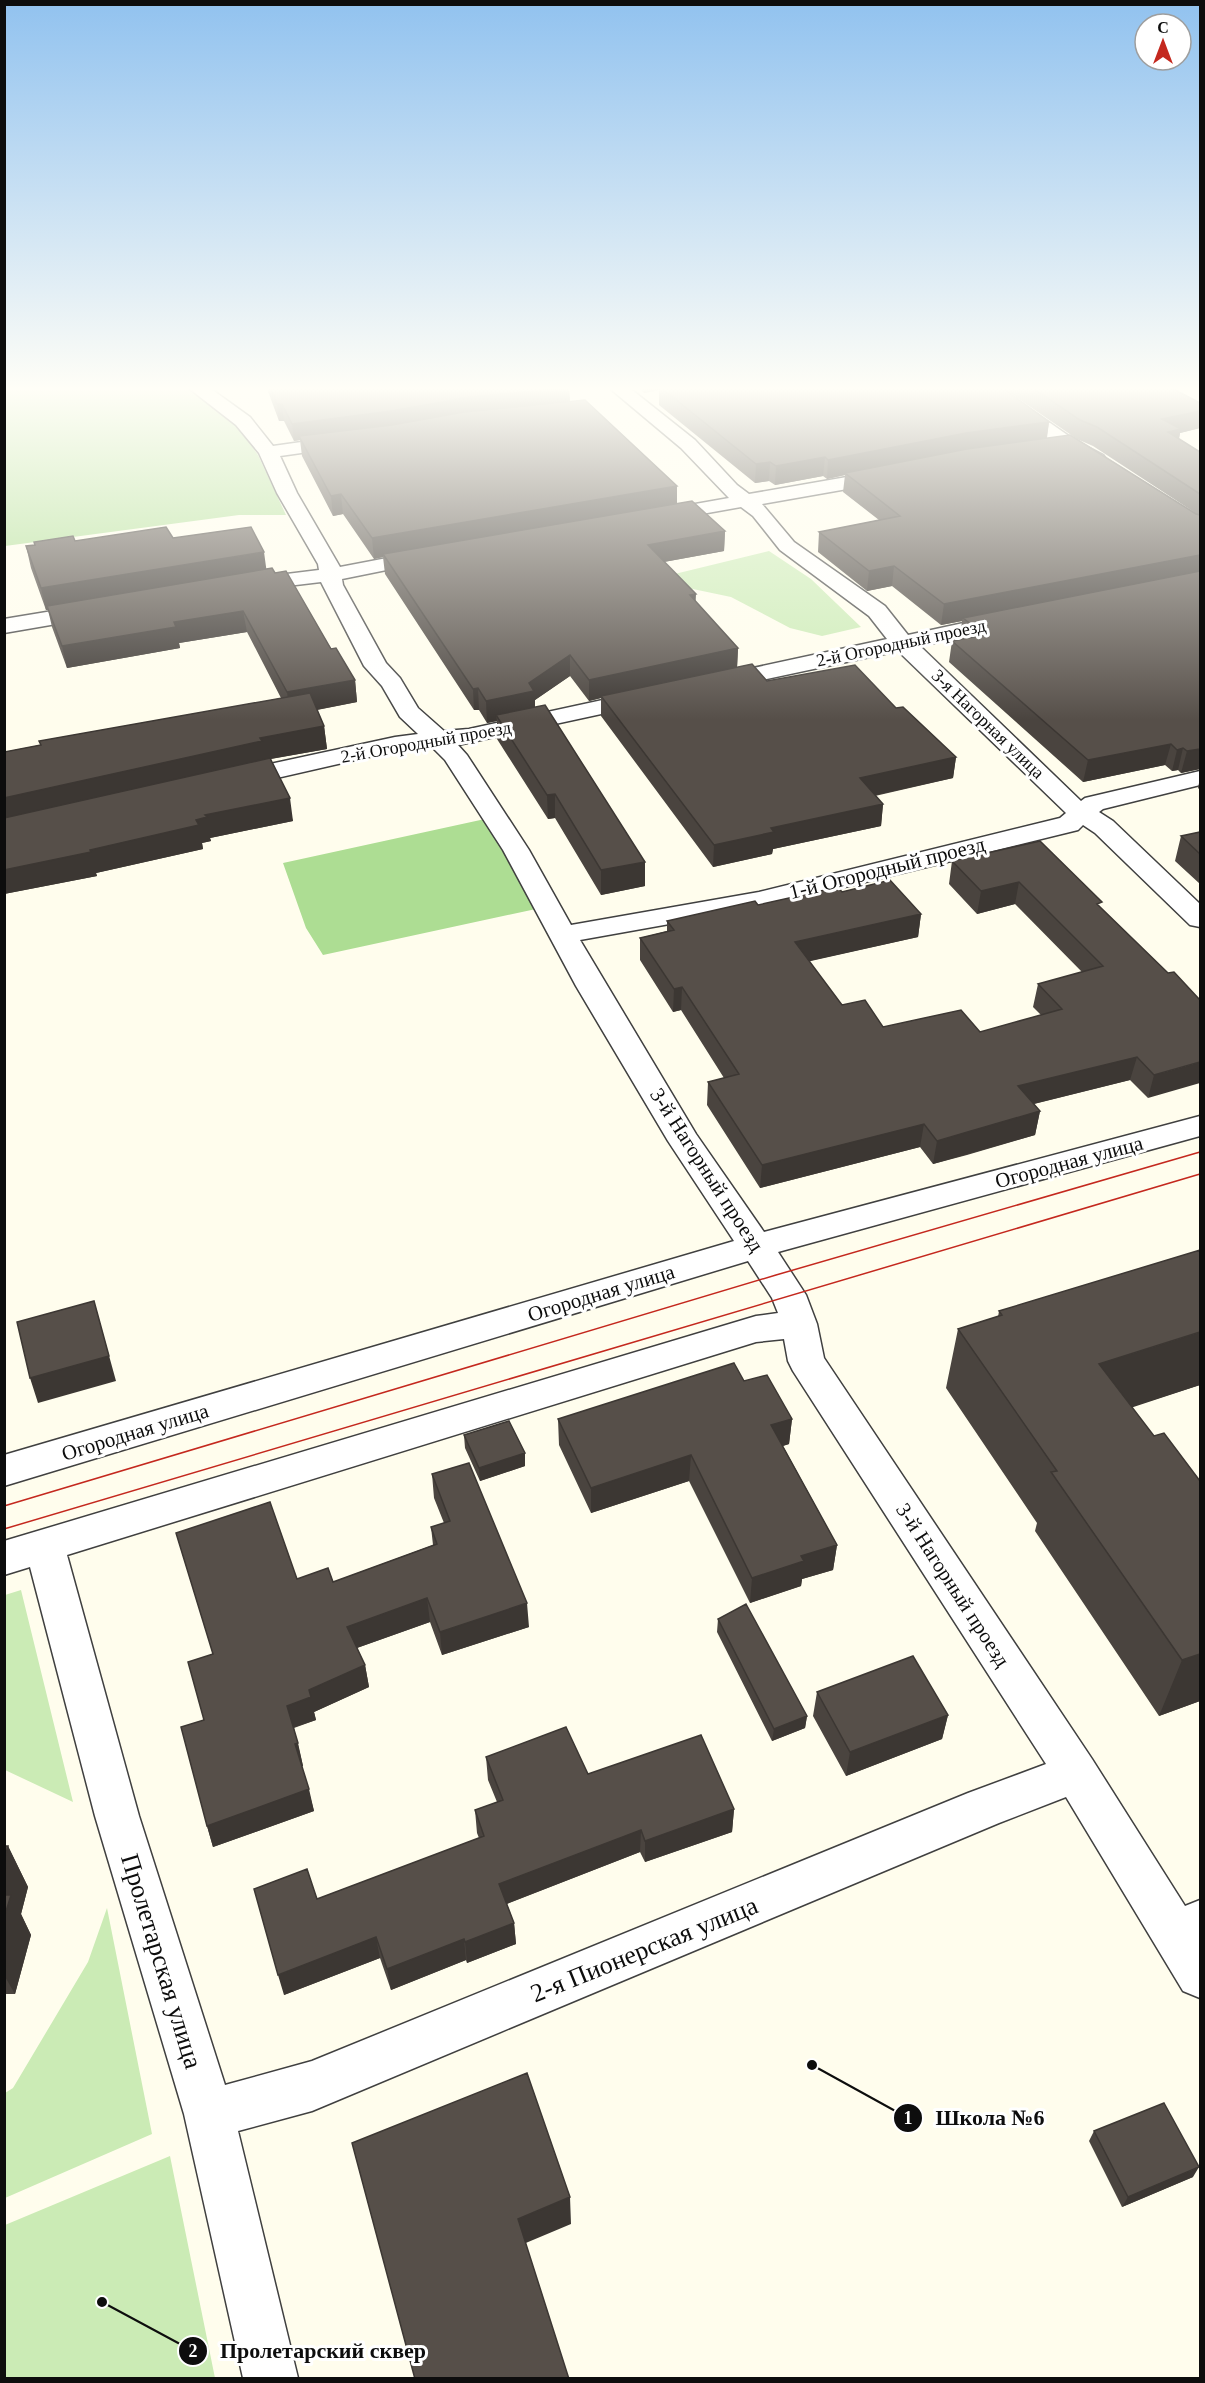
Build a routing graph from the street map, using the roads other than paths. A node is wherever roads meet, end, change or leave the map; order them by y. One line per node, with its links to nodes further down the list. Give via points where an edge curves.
1 (289, 497): 7 (street, 3-й Нагорный проезд, via 329,564)
2 (740, 497): 4 (street, 3-я Нагорная улица)
3 (770, 497): 4 (street)
4 (745, 502): 5 (street); 12 (street, 3-я Нагорная улица, via 760,512 787,546 877,611)
5 (632, 521)
6 (447, 553): 7 (street)
7 (330, 575): 8 (street); 15 (street, 3-й Нагорный проезд, via 376,666 392,683 408,712)
8 (227, 589)
9 (110, 608): 11 (street)
10 (1025, 617): 12 (street, 2-й Огородный проезд)
11 (4, 626)
12 (904, 642): 13 (street, 2-й Огородный проезд); 18 (street, 3-я Нагорная улица)
13 (699, 686)
14 (664, 694): 15 (street, 2-й Огородный проезд, via 469,736)
15 (435, 738): 17 (street, 2-й Огородный проезд); 20 (street, 3-й Нагорный проезд, via 455,755)
16 (1200, 778): 18 (street, 1-й Огородный проезд, via 1094,803)
17 (207, 786)
18 (1083, 813): 19 (street, 3-я Нагорная улица, via 1104,827); 20 (street, 1-й Огородный проезд, via 1069,824 759,900)
19 (1200, 920)
20 (565, 936): 22 (street, 3-й Нагорный проезд, via 684,1141)
21 (1200, 1126): 22 (street, Огородная улица)
22 (757, 1246): 23 (street, 3-й Нагорный проезд, via 789,1295); 24 (street, Огородная улица)
23 (799, 1324): 25 (street, via 756,1329); 26 (street, 3-й Нагорный проезд, via 806,1360)
24 (4, 1471)
25 (25, 1552): 29 (street, Пролетарская улица, via 117,1816)
26 (1076, 1773): 27 (street, 3-й Нагорный проезд); 29 (street, 2-я Пионерская улица, via 312,2086)
27 (1188, 1930): 28 (street, 3-й Нагорный проезд)
28 (1200, 1974)
29 (209, 2114): 30 (street, Пролетарская улица)
30 (271, 2379)

